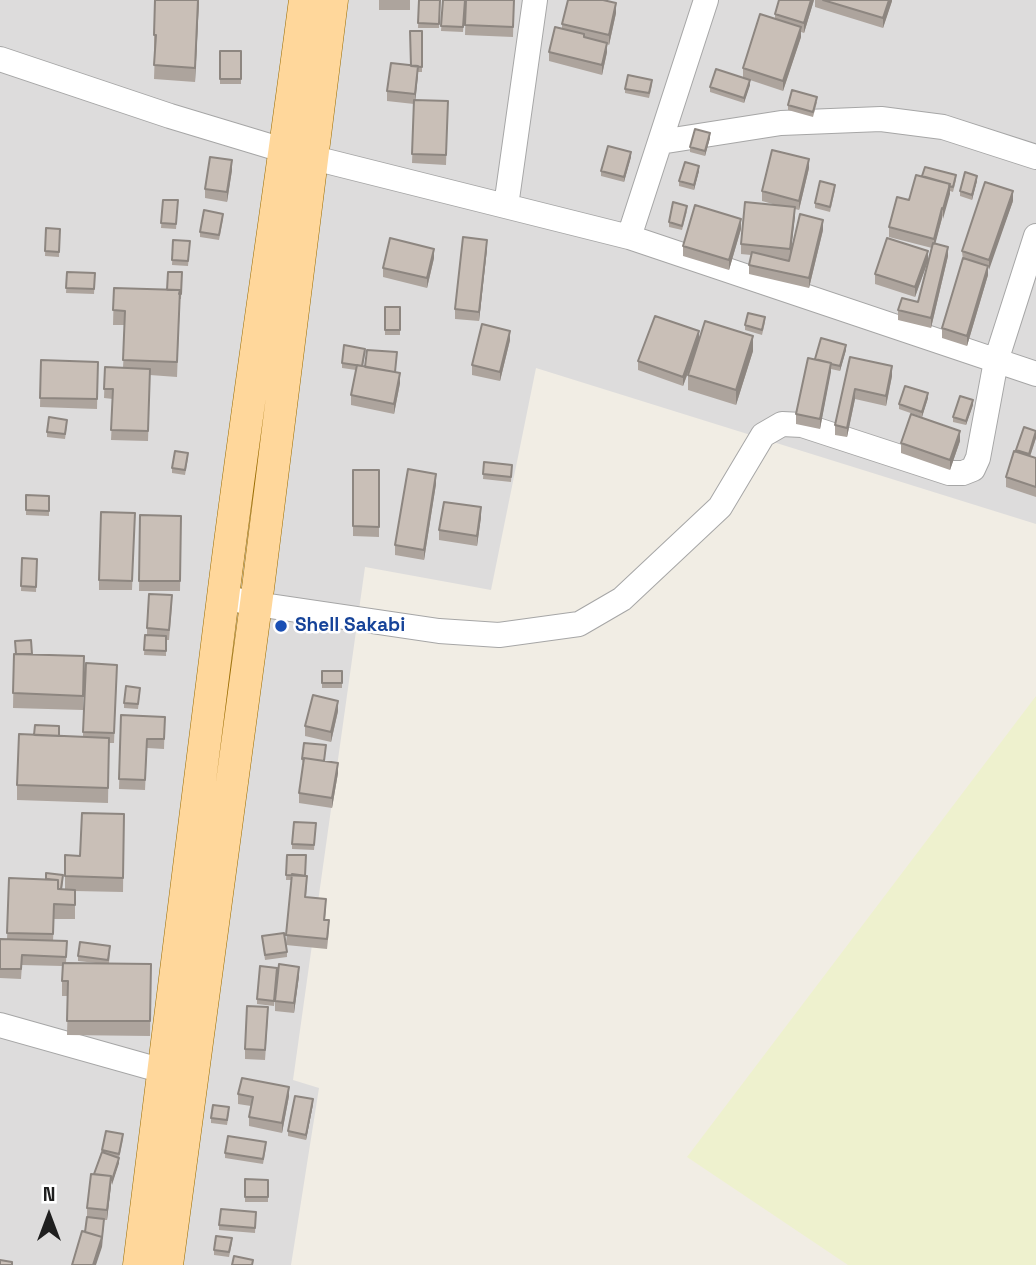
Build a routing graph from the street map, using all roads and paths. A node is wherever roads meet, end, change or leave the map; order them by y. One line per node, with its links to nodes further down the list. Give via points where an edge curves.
1 (304, 0): 7 (main road)
2 (332, 0): 7 (main road)
3 (535, 0): 9 (street)
4 (706, 0): 6 (street)
5 (0, 59): 7 (street)
6 (660, 142): 8 (street, via 781,123 881,119 943,127); 11 (street)
7 (299, 154): 9 (street); 14 (main road); 15 (main road)
8 (1036, 157)
9 (506, 206): 11 (street)
10 (1036, 236): 12 (street)
11 (629, 237): 12 (street)
12 (996, 361): 13 (street); 15 (street, via 973,469 949,473 802,425 782,424 763,435 720,506 622,599 579,624 499,635 439,631)
13 (1036, 374)
14 (223, 597): 15 (street); 17 (main road)
15 (256, 604): 17 (main road)
16 (0, 1025): 17 (street)
17 (179, 1075): 18 (main road); 19 (main road)
18 (139, 1265)
19 (167, 1265)

